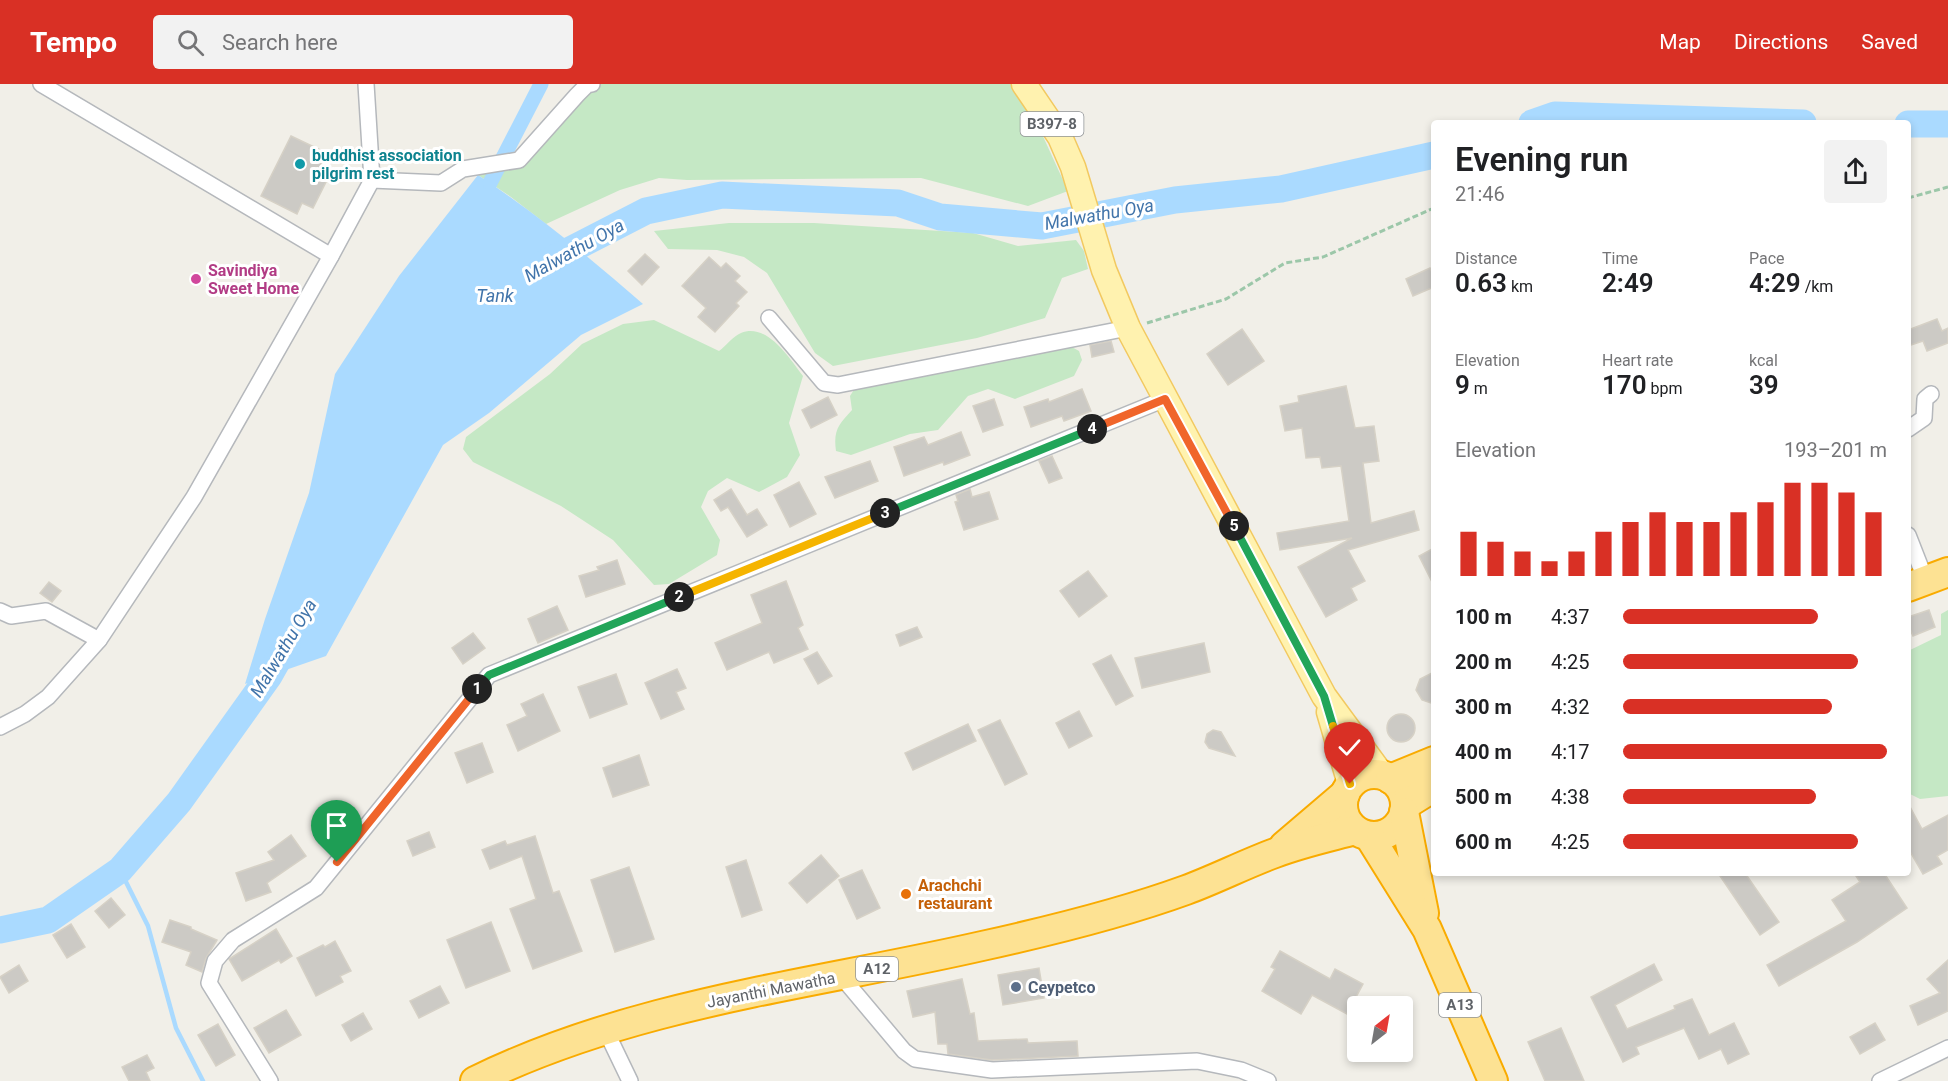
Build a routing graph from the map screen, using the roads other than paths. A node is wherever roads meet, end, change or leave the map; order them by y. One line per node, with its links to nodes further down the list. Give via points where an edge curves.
1 (41, 84): 6 (street)
2 (366, 84): 5 (street)
3 (592, 84): 5 (street, via 577,95 519,160 463,169 441,183)
4 (1024, 84): 8 (main road, B397-8, via 1060,137 1073,167 1104,270)
5 (372, 180): 6 (street)
6 (331, 256): 15 (street, via 194,497)
7 (769, 318): 8 (street, via 824,383 838,385)
8 (1128, 328): 10 (main road, B397-8)
9 (1931, 394): 11 (street, via 1925,399 1924,418)
10 (1165, 399): 16 (main road, B397-8); 30 (street, via 489,675 316,888 233,940 215,961 209,983)
11 (1911, 427)
12 (1911, 542): 13 (street)
13 (1927, 580)
14 (0, 611): 15 (street, via 11,616 46,611)
15 (99, 640): 17 (street, via 48,697)
16 (1324, 696): 19 (main road, B397-8); 20 (main road, B397-8)
17 (0, 727)
18 (1431, 762): 19 (highway)
19 (1386, 777): 20 (highway, via 1365,776); 22 (highway, via 1398,786)
20 (1347, 789): 23 (highway, via 1342,804 1344,814 1348,823); 24 (highway, Jayanthi Mawatha / A12)
21 (1431, 789): 22 (highway)
22 (1404, 808): 23 (highway, via 1400,822 1391,831 1381,836); 25 (highway, A13)
23 (1362, 833): 24 (highway, Jayanthi Mawatha / A12); 25 (highway, A13)
24 (1278, 852): 26 (highway, Jayanthi Mawatha / A12, via 1185,890 1090,919)
25 (1427, 929): 34 (highway, A13)
26 (841, 976): 27 (highway, Jayanthi Mawatha / A12, via 688,1007); 29 (street, via 915,1059)
27 (605, 1029): 31 (highway, Jayanthi Mawatha / A12); 32 (street)
28 (1948, 1048): 35 (street)
29 (992, 1076): 33 (street, via 1197,1061 1241,1070)
30 (270, 1081)
31 (475, 1081)
32 (630, 1081)
33 (1268, 1081)
34 (1493, 1081)
35 (1880, 1081)

